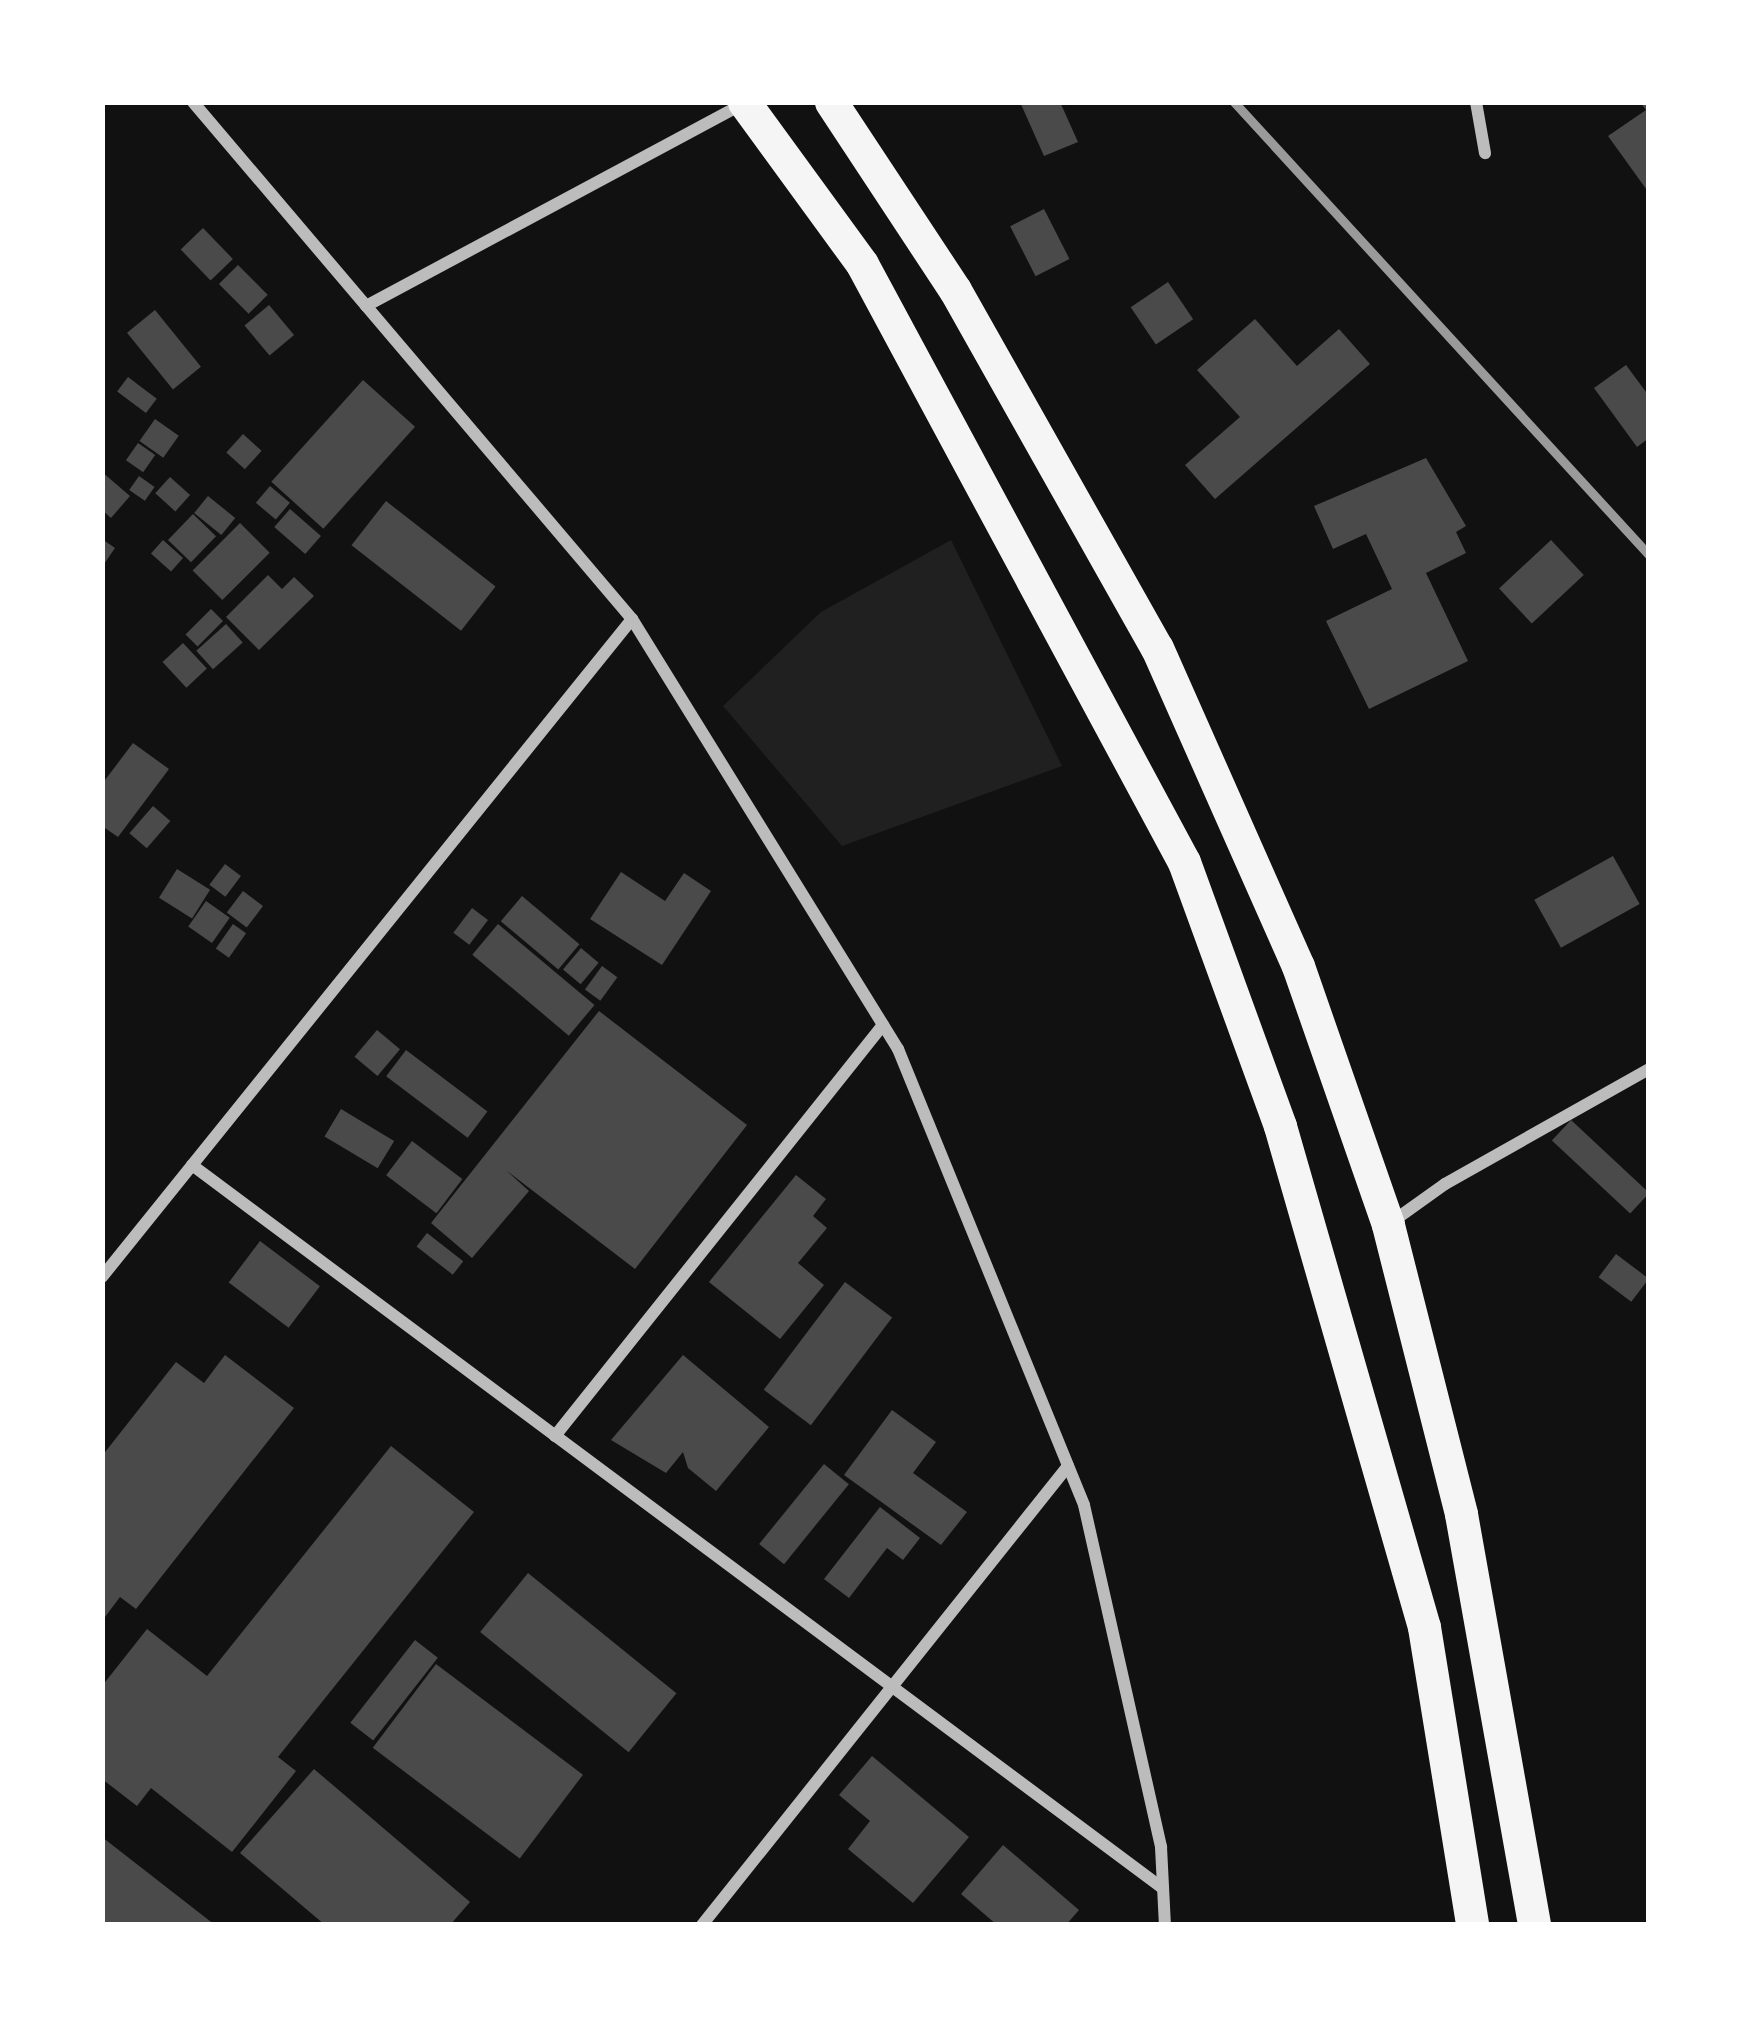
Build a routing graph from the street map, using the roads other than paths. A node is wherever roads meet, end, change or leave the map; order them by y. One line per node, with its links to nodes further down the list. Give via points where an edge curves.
1 (194, 102): 6 (street)
2 (744, 102): 6 (street); 19 (highway, via 862,264 1184,862 1280,1126 1424,1627)
3 (832, 102): 11 (highway, via 955,290 1156,648 1298,966)
4 (1476, 102): 5 (street)
5 (1485, 153)
6 (366, 306): 7 (street)
7 (632, 619): 8 (street); 10 (street)
8 (883, 1025): 13 (street); 14 (street)
9 (1649, 1069): 11 (street)
10 (192, 1166): 12 (street); 13 (street)
11 (1388, 1225): 20 (highway, via 1461,1514)
12 (102, 1277)
13 (555, 1436): 15 (street)
14 (1068, 1466): 15 (street); 16 (street, via 1084,1505 1161,1847)
15 (892, 1686): 16 (street); 17 (street)
16 (1161, 1886): 18 (street)
17 (702, 1925)
18 (1165, 1925)
19 (1472, 1925)
20 (1534, 1925)

